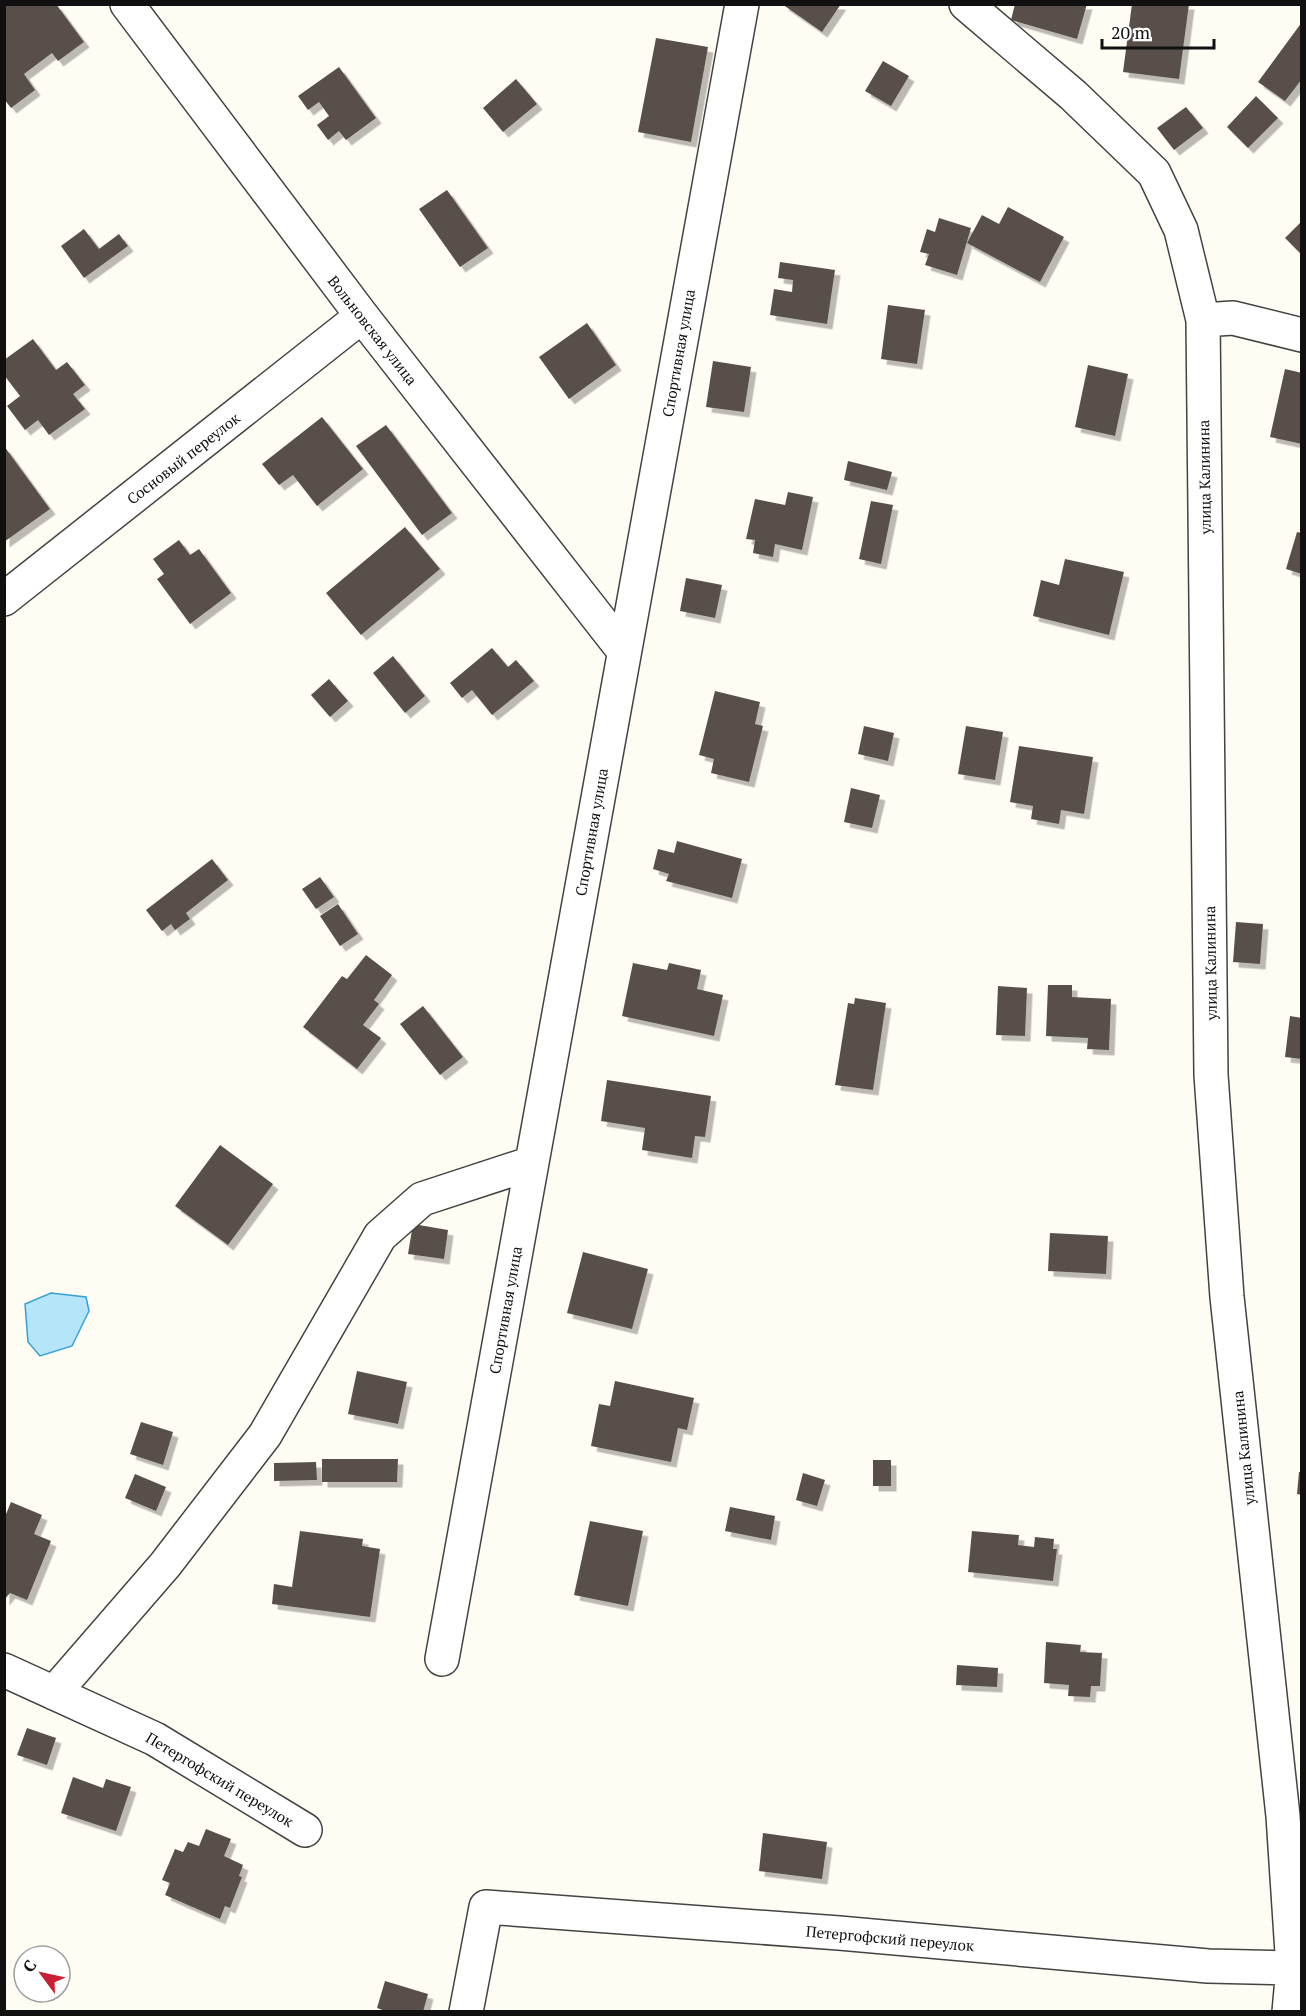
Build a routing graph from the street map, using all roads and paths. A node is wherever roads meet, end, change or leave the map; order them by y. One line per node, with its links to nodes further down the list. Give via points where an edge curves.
1 (127, 4): 4 (street, Вольновская улица)
2 (742, 4): 8 (street, Спортивная улица)
3 (966, 4): 5 (street, улица Калинина, via 1073,95 1154,173 1181,230)
4 (362, 316): 7 (street, Сосновый переулок); 8 (street, Вольновская улица)
5 (1203, 320): 6 (street, via 1233,318); 14 (street, улица Калинина, via 1211,1075 1227,1297 1283,1816)
6 (1302, 335)
7 (4, 599)
8 (624, 651): 9 (street, Спортивная улица)
9 (531, 1163): 10 (street, Спортивная улица); 12 (street, via 422,1198 380,1236 265,1435 165,1565)
10 (442, 1659)
11 (4, 1670): 12 (street, Петергофский переулок)
12 (54, 1693): 13 (street, Петергофский переулок, via 155,1739)
13 (305, 1830)
14 (1293, 1968): 15 (street, Петергофский переулок, via 1208,1966 486,1907); 16 (street, улица Калинина)
15 (466, 2012)
16 (1289, 2012)

